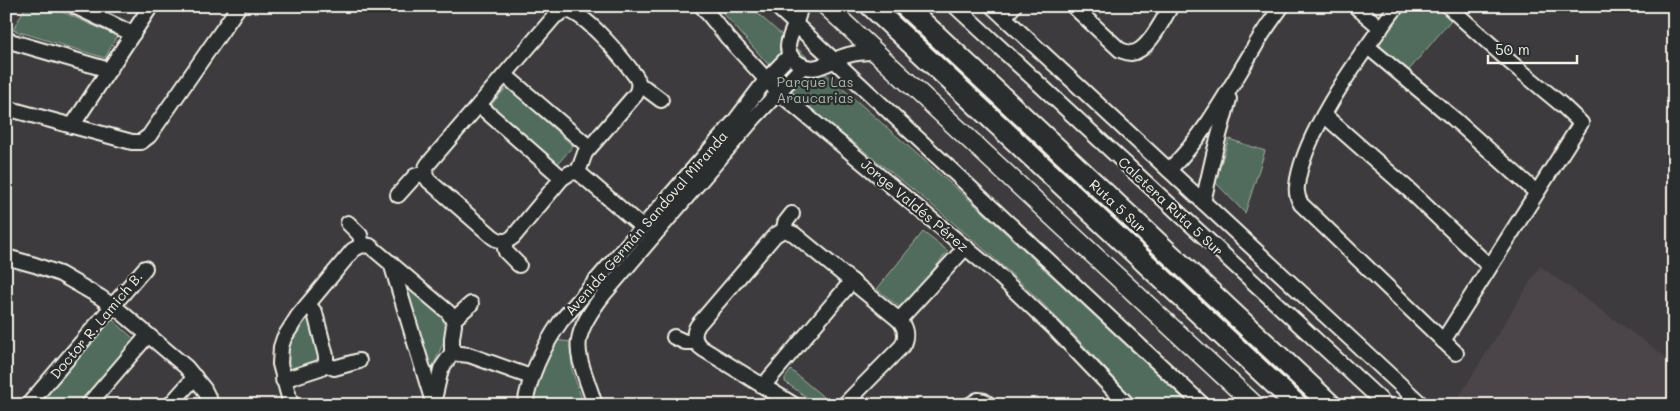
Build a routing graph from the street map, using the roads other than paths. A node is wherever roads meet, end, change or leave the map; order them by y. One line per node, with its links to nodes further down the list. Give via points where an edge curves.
1 (74, 6): 23 (street)
2 (151, 6): 23 (street)
3 (239, 6): 40 (street, via 149,136 141,142)
4 (702, 6): 33 (street, Jorge Valdés Pérez)
5 (776, 6): 21 (street)
6 (800, 6): 21 (street)
7 (826, 6): 26 (main road)
8 (871, 6): 102 (highway, Ruta 5 Sur)
9 (904, 6): 80 (highway, Ruta 5 Sur)
10 (955, 6): 105 (street, Caletera Ruta 5 Sur)
11 (992, 6): 20 (street)
12 (1014, 6): 20 (street)
13 (1072, 6): 14 (street, via 1120,50 1128,53 1147,44)
14 (1171, 6)
15 (1282, 6): 32 (street)
16 (1355, 6): 22 (street)
17 (1448, 6): 47 (street, via 1581,123)
18 (1394, 7): 22 (street)
19 (566, 8): 31 (street); 34 (street, via 608,43 637,78)
20 (1004, 18): 42 (street)
21 (796, 25): 27 (street, via 789,40); 28 (street)
22 (1381, 28): 25 (street)
23 (133, 34): 30 (street)
24 (6, 40): 30 (street)
25 (1368, 47): 39 (street); 47 (street)
26 (875, 52): 28 (street, via 851,54); 101 (main road)
27 (790, 55): 29 (street); 33 (street, Avenida Germán Sandoval Miranda)
28 (834, 60): 29 (street, via 820,67); 100 (street)
29 (803, 66): 35 (street, Avenida Germán Sandoval Miranda)
30 (109, 70): 40 (street)
31 (505, 75): 37 (street); 41 (street)
32 (1237, 77): 42 (street, via 1202,132); 49 (street, via 1223,117)
33 (766, 80): 35 (street, Jorge Valdés Pérez); 45 (street, Avenida Germán Sandoval Miranda)
34 (639, 86): 36 (street); 41 (street, via 636,94)
35 (778, 92): 45 (street, Avenida Germán Sandoval Miranda); 56 (street, Jorge Valdés Pérez)
36 (661, 100)
37 (479, 105): 44 (street, via 428,164); 46 (street)
38 (6, 108): 40 (street)
39 (1324, 115): 60 (street); 74 (street, via 1300,170 1298,199)
40 (72, 126)
41 (589, 147): 43 (street)
42 (1169, 170): 49 (street)
43 (578, 172): 46 (street); 52 (street)
44 (425, 173): 48 (street, via 415,176); 54 (street, via 427,179 493,237)
45 (697, 175): 52 (street, Avenida Germán Sandoval Miranda); 72 (street, Avenida Germán Sandoval Miranda, via 596,305)
46 (562, 178): 54 (street, via 513,237)
47 (1536, 192): 60 (street)
48 (398, 195)
49 (1203, 202): 86 (street)
50 (792, 214): 53 (street, via 784,223)
51 (348, 223): 55 (street, via 360,235)
52 (642, 227): 70 (street, Avenida Germán Sandoval Miranda)
53 (784, 230): 63 (street, via 794,234); 75 (street, via 775,235 698,325)
54 (503, 241): 59 (street, via 506,252)
55 (362, 245): 58 (street, via 370,246); 65 (street, via 353,250)
56 (966, 247): 69 (street); 99 (street, Jorge Valdés Pérez, via 1046,320)
57 (6, 257): 67 (street, via 60,274)
58 (391, 263): 62 (street); 64 (street)
59 (519, 264)
60 (1490, 266): 74 (street)
61 (145, 268): 67 (street, Doctor R. Lamich B.)
62 (412, 281): 64 (street, via 404,282); 68 (street)
63 (852, 281): 69 (street); 85 (street)
64 (398, 288): 83 (street)
65 (308, 304): 79 (street, via 314,313); 84 (street, via 284,338 280,356)
66 (471, 304): 68 (street)
67 (112, 307): 71 (street); 88 (street, Doctor R. Lamich B.)
68 (453, 320): 76 (street)
69 (899, 320): 96 (street, via 905,333 902,346)
70 (556, 329): 72 (street); 82 (street, Avenida Germán Sandoval Miranda, via 537,360)
71 (148, 336): 81 (street); 89 (street)
72 (579, 337): 94 (street, Avenida Germán Sandoval Miranda, via 582,370)
73 (674, 337): 75 (street)
74 (1443, 341): 77 (street)
75 (696, 342): 85 (street, via 702,349)
76 (452, 353): 82 (street, via 468,355); 83 (street)
77 (1456, 354)
78 (359, 362): 79 (street, via 334,368)
79 (326, 364): 84 (street)
80 (1292, 368): 103 (highway, Ruta 5 Sur); 104 (highway)
81 (195, 377): 90 (street); 91 (street)
82 (531, 377): 93 (street, Avenida Germán Sandoval Miranda)
83 (431, 378): 87 (street)
84 (283, 380): 92 (street)
85 (763, 386): 95 (street)
86 (1415, 402)
87 (433, 404)
88 (28, 405)
89 (88, 405)
90 (170, 405)
91 (212, 405)
92 (291, 405)
93 (525, 405)
94 (595, 405)
95 (794, 405)
96 (844, 405)
97 (970, 405): 98 (street, via 981,400)
98 (990, 405)
99 (1128, 405)
100 (1203, 405)
101 (1255, 405)
102 (1297, 405)
103 (1331, 405)
104 (1338, 405)
105 (1386, 405)

